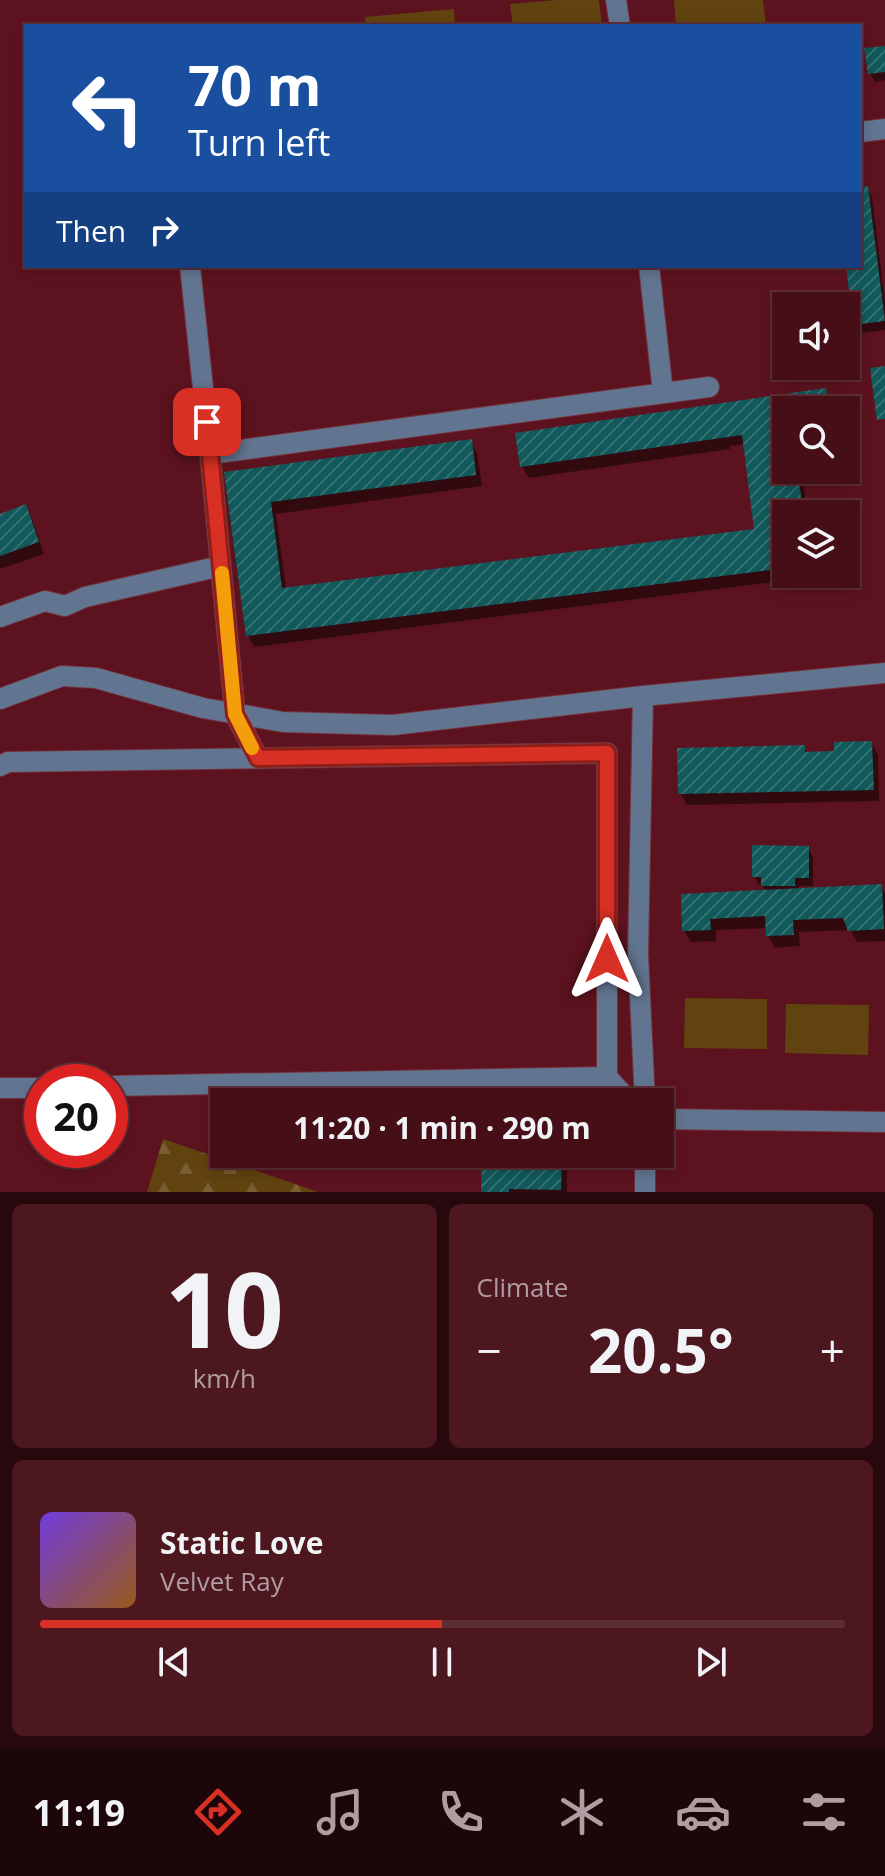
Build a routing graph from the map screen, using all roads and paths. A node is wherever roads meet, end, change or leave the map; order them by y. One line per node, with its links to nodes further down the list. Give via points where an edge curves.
1 (616, 0): 2 (street)
2 (620, 24)
3 (885, 129): 4 (street)
4 (862, 132)
5 (190, 268): 9 (street)
6 (649, 268): 8 (street)
7 (709, 387): 8 (street)
8 (663, 393): 9 (street)
9 (210, 454): 10 (street)
10 (221, 566): 11 (street, via 65,606 45,601); 15 (street)
11 (0, 617)
12 (885, 673): 13 (street)
13 (643, 696): 15 (street, via 393,725 283,722); 23 (street, via 638,954)
14 (0, 699): 15 (street, via 62,676 96,678)
15 (235, 714): 16 (street)
16 (258, 758): 17 (street); 18 (street, via 607,753)
17 (0, 766)
18 (607, 1077): 19 (street); 22 (street)
19 (128, 1086)
20 (0, 1088): 21 (street)
21 (24, 1088)
22 (617, 1088)
23 (644, 1088)
24 (674, 1119): 25 (street)
25 (885, 1122)
26 (645, 1168): 27 (street)
27 (645, 1192)

